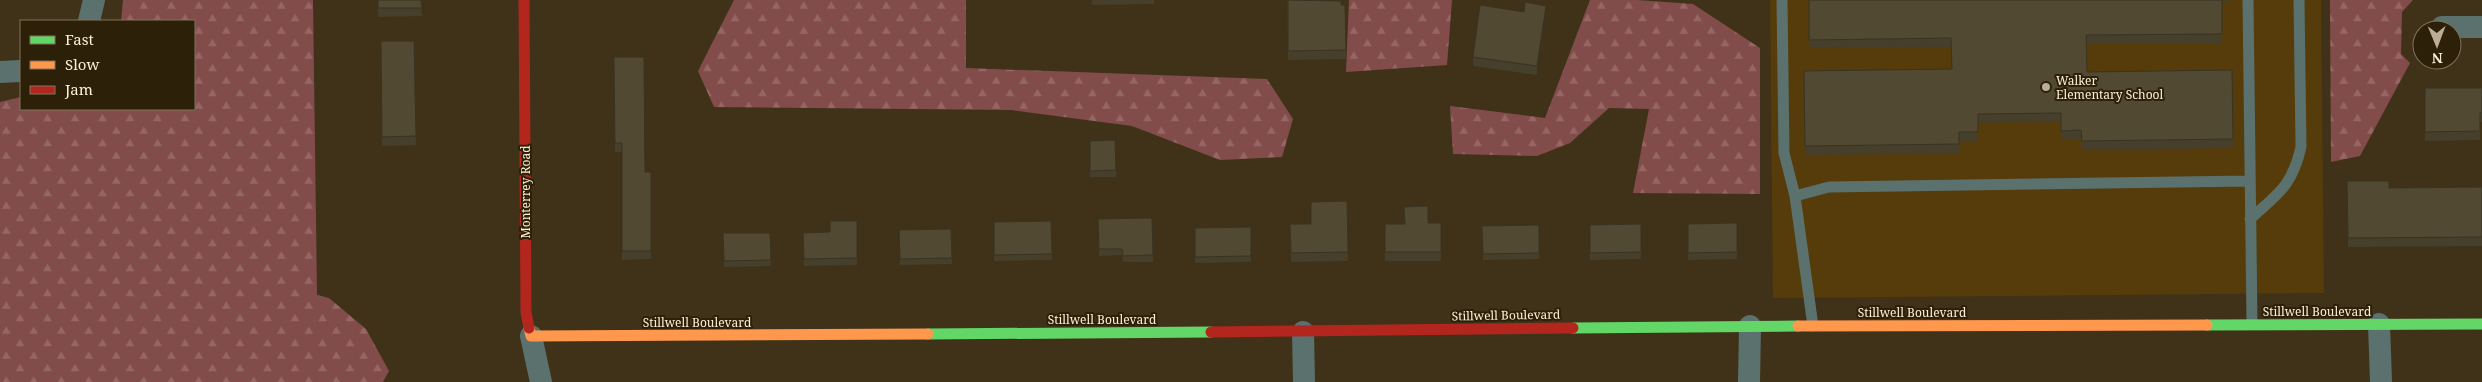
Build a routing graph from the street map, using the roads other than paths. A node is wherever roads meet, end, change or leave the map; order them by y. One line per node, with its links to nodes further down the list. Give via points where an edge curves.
1 (94, 0): 6 (street)
2 (524, 0): 20 (street, Monterrey Road, via 526,312)
3 (1782, 0): 12 (lane, via 1784,153)
4 (2248, 0): 11 (lane)
5 (2299, 0): 13 (lane, via 2301,146 2296,169 2286,186)
6 (89, 20)
7 (2462, 27): 8 (street)
8 (2482, 27)
9 (20, 71): 10 (street)
10 (0, 72)
11 (2250, 180): 12 (lane, via 1829,187); 13 (lane)
12 (1795, 196): 18 (lane)
13 (2250, 219): 14 (lane)
14 (2252, 324): 15 (street, Stillwell Boulevard); 18 (street, Stillwell Boulevard)
15 (2379, 324): 16 (street, Stillwell Boulevard); 24 (street)
16 (2482, 324)
17 (1750, 326): 18 (street, Stillwell Boulevard); 19 (street, Stillwell Boulevard); 23 (street)
18 (1813, 326)
19 (1303, 332): 20 (street, Stillwell Boulevard); 22 (street)
20 (531, 336): 21 (street, Monterrey Road)
21 (541, 382)
22 (1304, 382)
23 (1749, 382)
24 (2381, 382)

